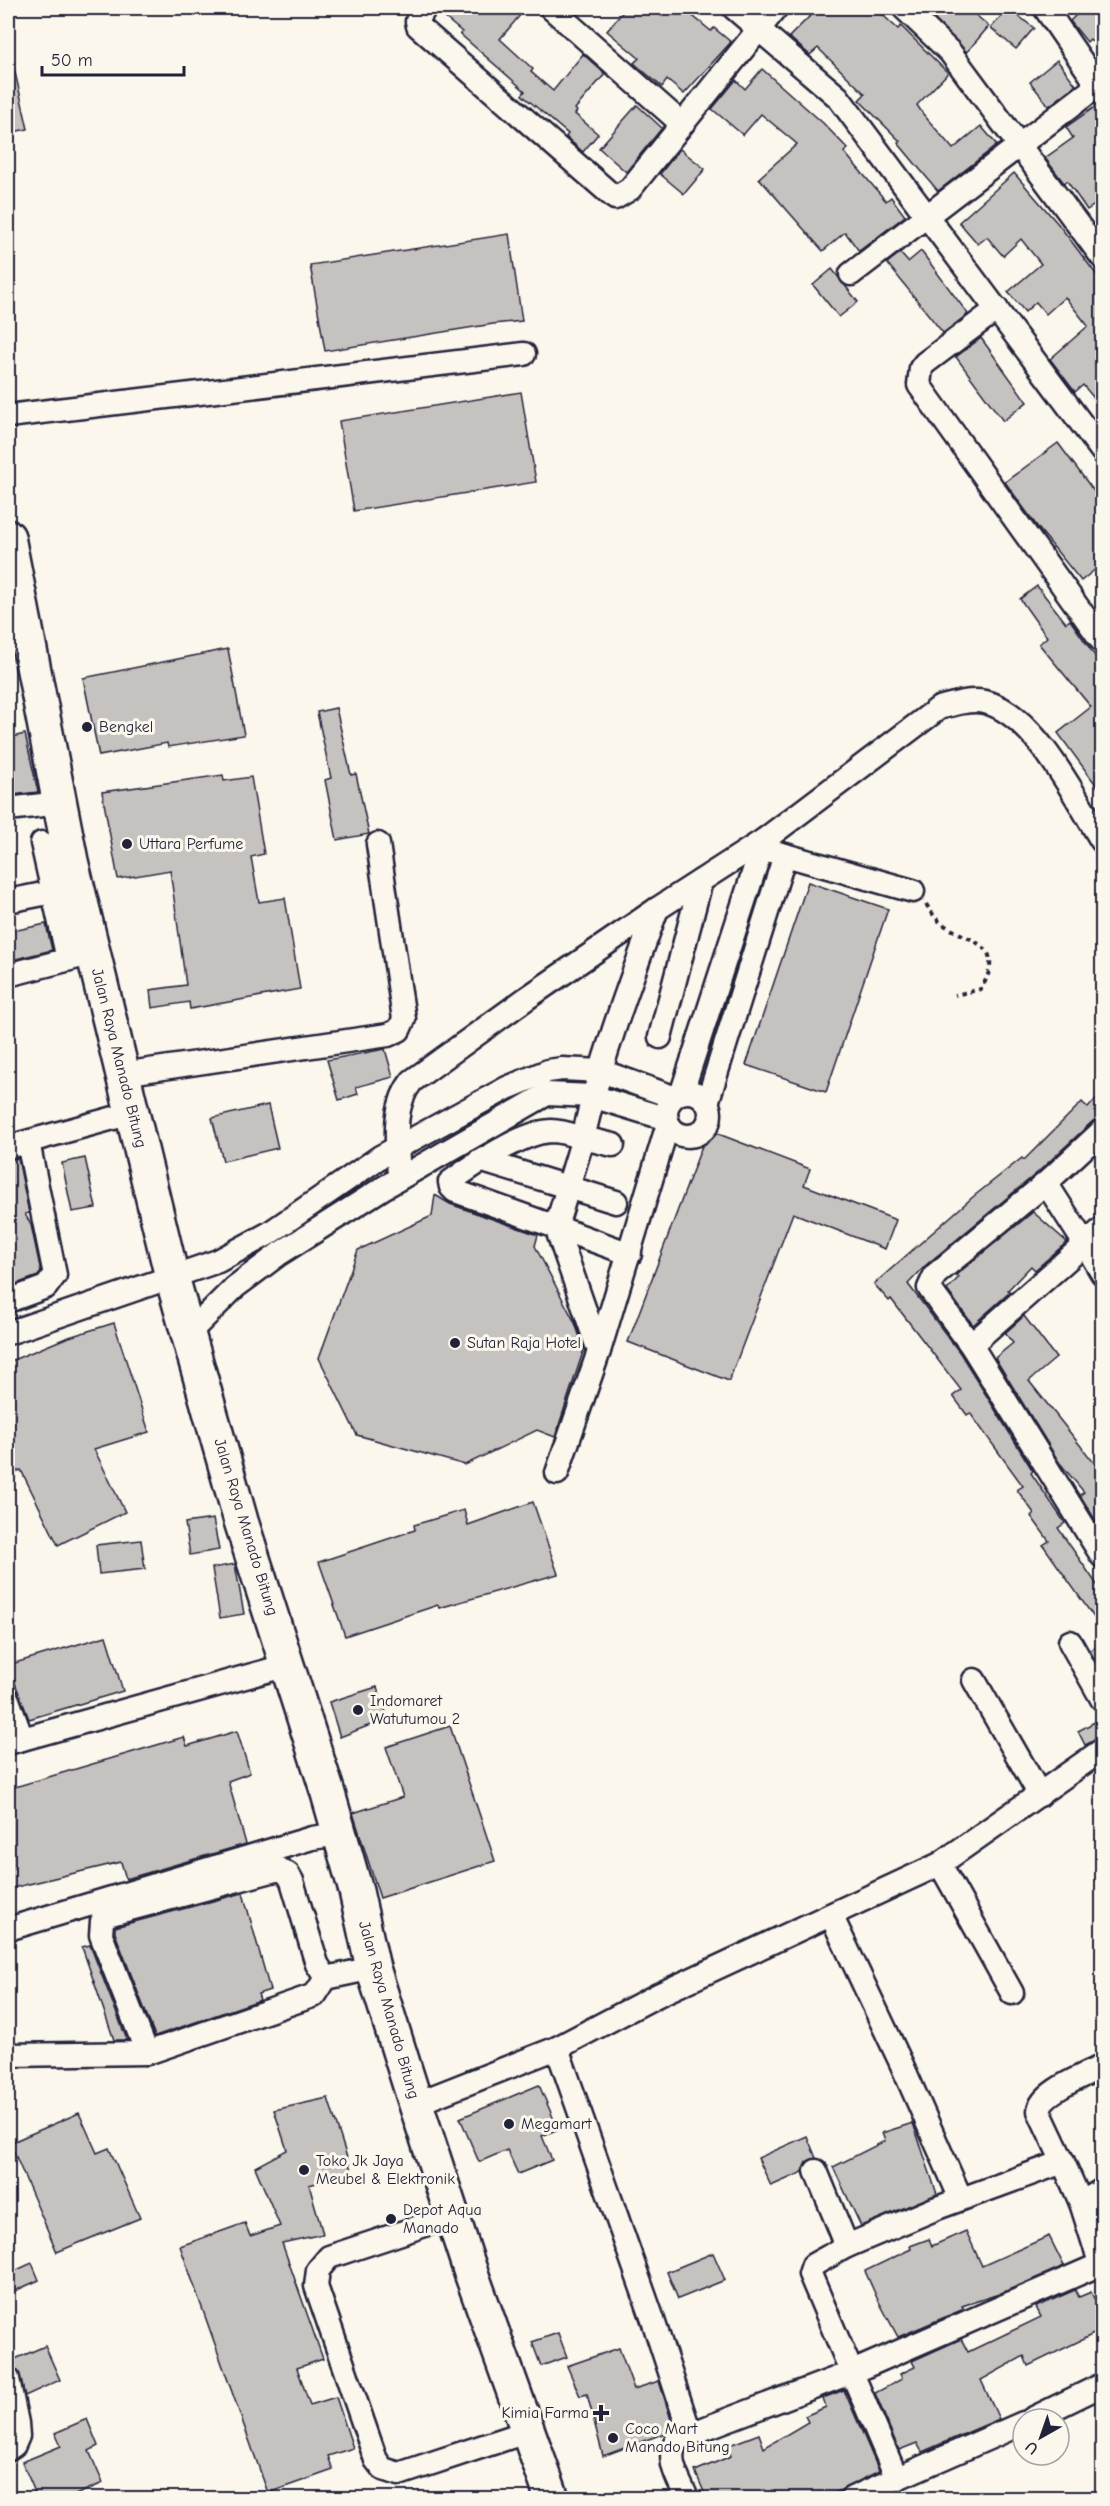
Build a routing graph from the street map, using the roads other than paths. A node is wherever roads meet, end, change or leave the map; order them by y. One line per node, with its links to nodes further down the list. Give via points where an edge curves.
1 (425, 8): 8 (street, via 418,26 611,197 619,197 630,189)
2 (551, 8): 8 (street)
3 (734, 8): 7 (street)
4 (776, 8): 7 (street)
5 (904, 8): 9 (street, via 950,52)
6 (1045, 8): 9 (street, via 1095,86)
7 (759, 29): 8 (street); 10 (street, via 838,97)
8 (682, 124)
9 (1019, 144): 10 (street); 11 (street)
10 (926, 215): 12 (street); 13 (street)
11 (1102, 256)
12 (851, 274)
13 (997, 309): 16 (street); 19 (street, via 925,363 919,385)
14 (524, 354): 15 (street)
15 (8, 416)
16 (1102, 451)
17 (8, 537): 18 (highway, Jalan Raya Manado Bitung)
18 (16, 629): 20 (highway, Jalan Raya Manado Bitung)
19 (1102, 642)
20 (60, 803): 21 (street); 32 (highway, Jalan Raya Manado Bitung)
21 (8, 809)
22 (1102, 841): 25 (street, via 1034,734 1002,708 983,702 939,708)
23 (42, 843): 29 (street)
24 (378, 844): 36 (street, via 404,1019 399,1030 388,1035)
25 (762, 844): 26 (street); 27 (street); 37 (street)
26 (785, 855): 28 (street); 39 (street)
27 (701, 881): 31 (street); 34 (street)
28 (913, 891)
29 (53, 892): 30 (street); 32 (street)
30 (8, 901)
31 (657, 909): 35 (street); 46 (street, via 412,1081 399,1105)
32 (81, 956): 33 (street); 36 (highway, Jalan Raya Manado Bitung)
33 (8, 975)
34 (660, 1037)
35 (601, 1071): 37 (street); 38 (street); 46 (street, via 548,1071 507,1088)
36 (122, 1074): 40 (highway, Jalan Raya Manado Bitung)
37 (678, 1095): 39 (street, via 700,1096); 41 (street, via 668,1105)
38 (592, 1096): 41 (street); 43 (street); 48 (street, via 547,1094)
39 (707, 1103): 41 (street, via 710,1112 702,1130 684,1135 675,1132)
40 (132, 1113): 44 (street); 57 (highway, Jalan Raya Manado Bitung)
41 (668, 1122): 55 (street)
42 (1102, 1131): 49 (street)
43 (583, 1138): 45 (street); 47 (street, via 548,1131); 50 (street)
44 (18, 1144): 58 (street, via 55,1275 46,1287)
45 (613, 1145)
46 (398, 1148): 48 (street); 57 (street, via 268,1234 218,1261)
47 (480, 1160): 50 (street); 52 (street, via 450,1182 452,1189)
48 (399, 1178): 59 (street, via 279,1254 235,1287)
49 (1046, 1183): 54 (street); 61 (street, via 931,1279 929,1288)
50 (568, 1186): 51 (street); 52 (street)
51 (616, 1202)
52 (556, 1227): 55 (street); 62 (street)
53 (1102, 1229): 54 (street)
54 (1085, 1244): 56 (street); 61 (street)
55 (630, 1254): 62 (street)
56 (1102, 1273)
57 (172, 1277): 59 (highway, Jalan Raya Manado Bitung); 60 (street)
58 (8, 1301)
59 (190, 1332): 66 (highway, Jalan Raya Manado Bitung, via 241,1521)
60 (8, 1333)
61 (971, 1345): 64 (street)
62 (599, 1350): 63 (street)
63 (557, 1473)
64 (1102, 1556)
65 (1070, 1642): 68 (street)
66 (288, 1665): 70 (street); 73 (highway, Jalan Raya Manado Bitung)
67 (974, 1680): 72 (street)
68 (1102, 1699)
69 (8, 1700): 70 (street)
70 (15, 1741)
71 (1102, 1750): 72 (street)
72 (1040, 1795): 74 (street)
73 (339, 1834): 76 (street, via 312,1838); 77 (highway, Jalan Raya Manado Bitung)
74 (940, 1864): 75 (street); 79 (street)
75 (831, 1915): 80 (street, via 658,1995); 88 (street)
76 (8, 1929)
77 (373, 1968): 78 (street); 84 (highway, Jalan Raya Manado Bitung)
78 (326, 1978): 81 (street, via 315,1995); 81 (street, via 317,1964 292,1881 279,1869 107,1915 102,1921 101,1935)
79 (1012, 1993)
80 (557, 2048): 84 (street); 99 (street)
81 (147, 2053): 82 (street)
82 (8, 2055)
83 (1102, 2067): 85 (street, via 1047,2096 1040,2105 1039,2111)
84 (415, 2104): 90 (highway, Jalan Raya Manado Bitung)
85 (1063, 2162): 88 (street); 89 (street)
86 (816, 2171): 91 (street)
87 (1102, 2190): 89 (street)
88 (962, 2199): 91 (street)
89 (1081, 2203): 92 (street)
90 (452, 2216): 98 (highway, Jalan Raya Manado Bitung); 98 (street, via 329,2257 315,2276 376,2460 383,2469 399,2474)
91 (847, 2246): 93 (street, via 815,2263 810,2274)
92 (1102, 2266): 93 (street)
93 (850, 2373): 99 (street); 101 (street)
94 (8, 2379): 100 (street, via 18,2436)
95 (1102, 2385): 96 (street)
96 (1057, 2407)
97 (1011, 2428): 101 (street)
98 (529, 2431): 102 (highway, Jalan Raya Manado Bitung)
99 (690, 2433): 103 (street, via 677,2439 671,2453)
100 (8, 2449)
101 (897, 2479): 104 (street)
102 (552, 2499)
103 (687, 2499)
104 (852, 2499)

